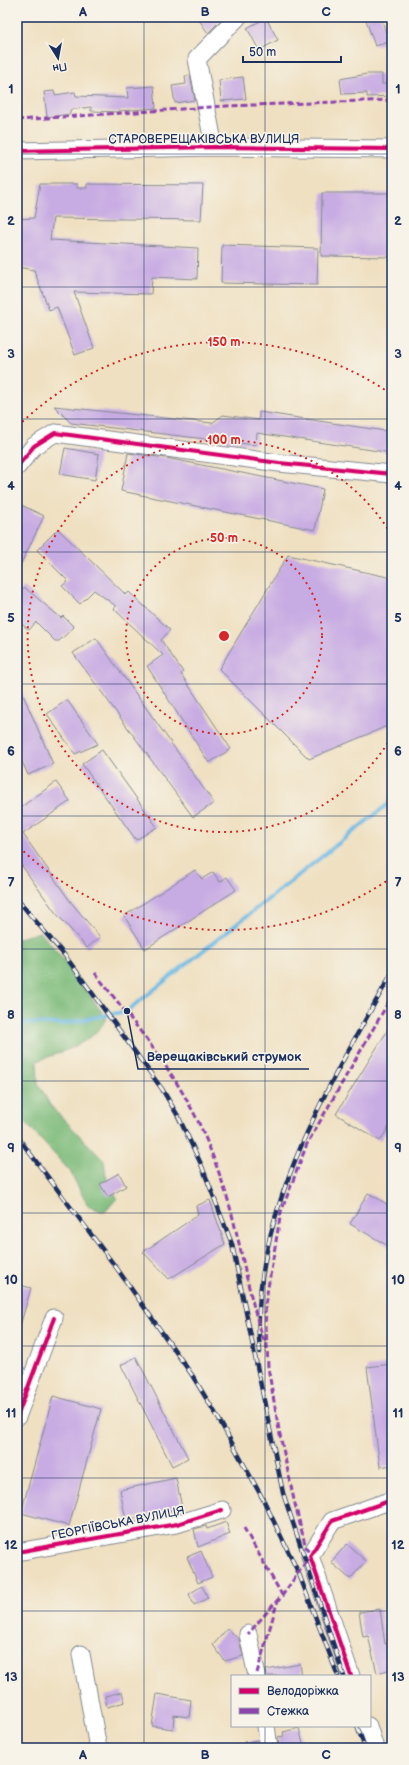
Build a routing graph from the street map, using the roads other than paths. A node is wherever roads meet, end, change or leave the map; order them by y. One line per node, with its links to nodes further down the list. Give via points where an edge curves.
1 (238, 17): 2 (street, via 197,58)
2 (214, 147): 3 (street, СТАРОВЕРЕЩАКІВСЬКА ВУЛИЦЯ); 4 (street, СТАРОВЕРЕЩАКІВСЬКА ВУЛИЦЯ)
3 (392, 149)
4 (17, 151)
5 (17, 467): 6 (street, via 34,446 55,433 279,463)
6 (392, 474)
7 (54, 1318): 8 (street)
8 (17, 1417)
9 (392, 1500): 15 (street, via 332,1521 310,1556)
10 (222, 1510): 11 (street, ГЕОРГІЇВСЬКА ВУЛИЦЯ, via 177,1524)
11 (17, 1552)
12 (248, 1634): 14 (street)
13 (81, 1654): 18 (street)
14 (257, 1675)
15 (351, 1675)
16 (266, 1727): 19 (street)
17 (368, 1727): 20 (street)
18 (98, 1748)
19 (269, 1748)
20 (375, 1748)

